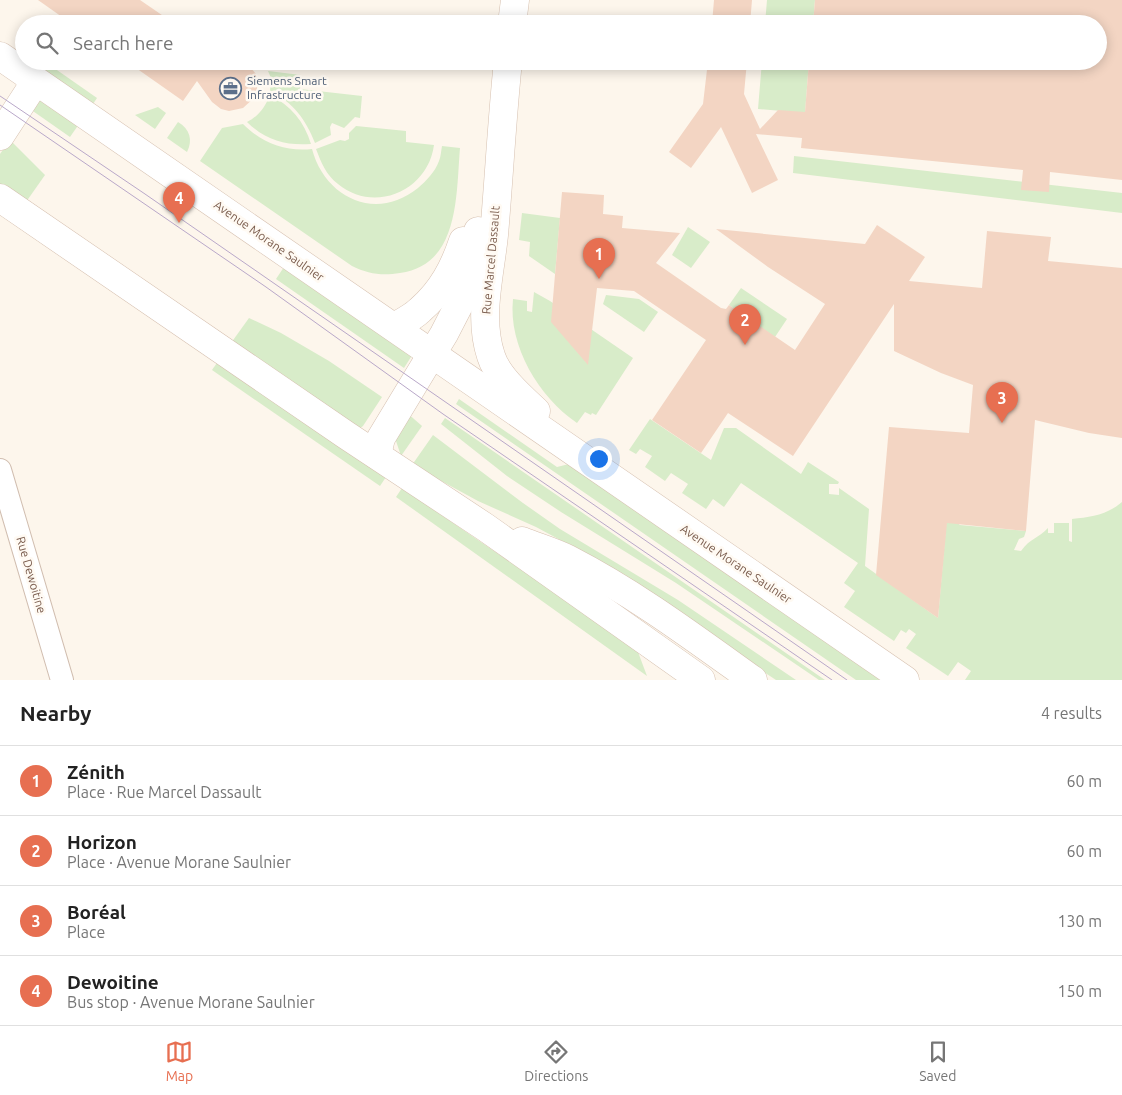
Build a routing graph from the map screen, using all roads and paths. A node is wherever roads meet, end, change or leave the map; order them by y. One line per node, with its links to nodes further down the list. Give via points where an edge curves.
1 (515, 0): 2 (main road)
2 (513, 15)
3 (0, 56): 4 (main road, Avenue Morane Saulnier)
4 (15, 67)
5 (20, 70): 7 (main road, Avenue Morane Saulnier)
6 (507, 70): 9 (main road, Rue Marcel Dassault)
7 (31, 78): 8 (main road, via 30,90); 12 (main road, Avenue Morane Saulnier)
8 (0, 136)
9 (497, 187): 11 (main road, Rue Marcel Dassault); 14 (main road, Rue Marcel Dassault, via 486,334 494,364 514,390 540,414)
10 (0, 198): 16 (main road)
11 (481, 214): 12 (main road, Rue Marcel Dassault, via 465,236 453,269 438,292 420,311); 13 (main road, Rue Marcel Dassault, via 472,265 461,301)
12 (394, 327): 13 (main road, Avenue Morane Saulnier)
13 (426, 364): 14 (main road, Avenue Morane Saulnier); 15 (main road, Avenue Morane Saulnier, via 432,372 544,450); 16 (main road, via 381,438)
14 (545, 432): 15 (main road, Avenue Morane Saulnier)
15 (567, 448): 22 (main road, Avenue Morane Saulnier)
16 (377, 456): 18 (main road)
17 (0, 470): 19 (street, Rue Dewoitine)
18 (485, 527): 20 (main road); 21 (main road, via 566,558 612,583)
19 (62, 680)
20 (701, 680)
21 (753, 680)
22 (905, 680)

